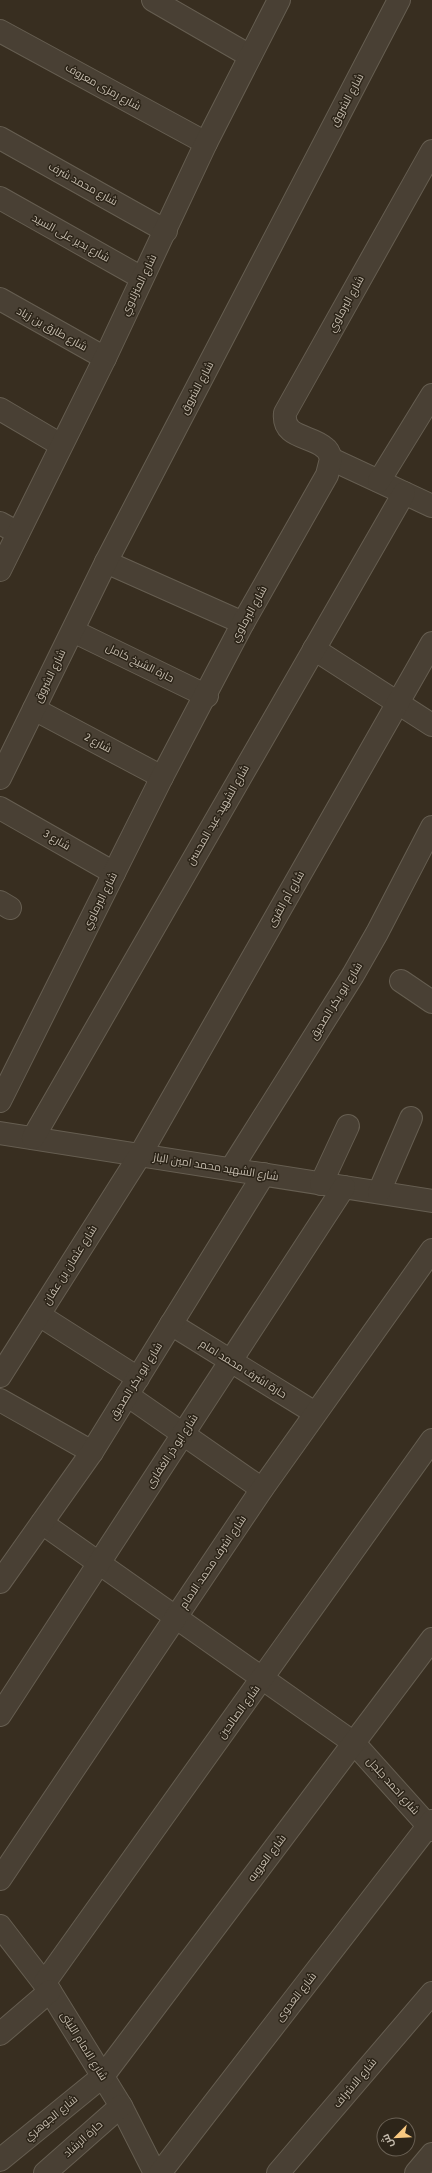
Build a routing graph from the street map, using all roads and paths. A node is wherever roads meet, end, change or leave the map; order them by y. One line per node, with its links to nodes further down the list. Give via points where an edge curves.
1 (153, 0): 5 (street)
2 (279, 0): 5 (street, شارع المنزلاوي)
3 (399, 0): 22 (street, شارع الشروق)
4 (0, 31): 7 (street, شارع رمزى معروف)
5 (250, 56): 7 (street, شارع المنزلاوي)
6 (0, 138): 10 (street, شارع محمد شرف)
7 (206, 143): 10 (street, شارع المنزلاوي)
8 (432, 151): 17 (street, شارع البرماوي, via 285,413 284,420 291,432 325,447)
9 (0, 198): 11 (street, شارع بدير على السيد)
10 (166, 231): 11 (street, شارع المنزلاوي)
11 (142, 278): 13 (street, شارع المنزلاوي)
12 (0, 299): 13 (street, شارع طارق بن زياد)
13 (105, 358): 16 (street, شارع المنزلاوي)
14 (432, 395): 18 (street)
15 (0, 409): 16 (street)
16 (61, 445): 21 (street, شارع المنزلاوي)
17 (331, 459): 18 (street); 24 (street, شارع البرماوي, via 327,476)
18 (379, 481): 19 (street)
19 (404, 493): 20 (street); 27 (street, شارع الشهيد عبد المحسن)
20 (432, 506)
21 (9, 528): 23 (street, شارع المنزلاوي)
22 (106, 562): 24 (street); 25 (street, شارع الشروق)
23 (0, 570)
24 (243, 623): 28 (street, شارع البرماوي)
25 (73, 630): 28 (street, حارة الشيخ كامل); 30 (street, شارع الشروق)
26 (432, 643): 29 (street, شارع أم القرى)
27 (314, 649): 29 (street); 43 (street, شارع الشهيد عبد المحسن)
28 (207, 696): 32 (street, شارع البرماوي)
29 (398, 702): 31 (street); 44 (street, شارع أم القرى)
30 (34, 709): 32 (street, شارع 2); 33 (street, شارع الشروق)
31 (432, 725)
32 (162, 777): 36 (street, شارع البرماوي)
33 (0, 778)
34 (0, 808): 36 (street, شارع 3)
35 (429, 842): 45 (street, شارع ابو بكر الصديق, via 356,969)
36 (114, 873): 39 (street, شارع البرماوي)
37 (401, 981): 38 (street)
38 (432, 1002)
39 (0, 1101)
40 (411, 1118): 49 (street)
41 (348, 1126): 47 (street)
42 (0, 1133): 43 (street, شارع الشهيد محمد امين الباز)
43 (33, 1138): 44 (street, شارع الشهيد محمد امين الباز)
44 (140, 1155): 45 (street, شارع الشهيد محمد امين الباز); 52 (street, شارع عثمان بن عفان)
45 (231, 1169): 46 (street, شارع الشهيد محمد امين الباز)
46 (264, 1174): 47 (street, شارع الشهيد محمد امين الباز); 53 (street, شارع ابو بكر الصديق)
47 (321, 1184): 48 (street, شارع الشهيد محمد امين الباز)
48 (344, 1187): 49 (street, شارع الشهيد محمد امين الباز); 54 (street, شارع ابو ذر الغفارى)
49 (379, 1192): 50 (street, شارع الشهيد محمد امين الباز)
50 (432, 1201)
51 (432, 1250): 58 (street, شارع اشرف محمد الامام)
52 (39, 1314): 55 (street, شارع عثمان بن عفان); 56 (street)
53 (171, 1324): 54 (street, حارة اشرف محمد امام); 56 (street, شارع ابو بكر الصديق)
54 (231, 1360): 58 (street, حارة اشرف محمد امام); 59 (street, شارع ابو ذر الغفارى)
55 (0, 1376)
56 (133, 1387): 59 (street); 61 (street, شارع ابو بكر الصديق)
57 (0, 1400): 61 (street)
58 (316, 1413): 62 (street, شارع اشرف محمد الامام)
59 (184, 1433): 62 (street); 64 (street, شارع ابو ذر الغفارى)
60 (432, 1440): 68 (street, شارع الصالحين)
61 (92, 1452): 63 (street, شارع ابو بكر الصديق)
62 (262, 1489): 66 (street, شارع اشرف محمد الامام)
63 (42, 1523): 64 (street, شارع احمد جلجل); 65 (street, شارع ابو بكر الصديق)
64 (99, 1564): 66 (street, شارع احمد جلجل); 69 (street, شارع ابو ذر الغفارى)
65 (0, 1582)
66 (176, 1618): 68 (street, شارع احمد جلجل); 72 (street, شارع اشرف محمد الامام)
67 (430, 1647): 70 (street, شارع العروبه)
68 (262, 1678): 70 (street, شارع احمد جلجل); 74 (street, شارع الصالحين)
69 (0, 1715)
70 (354, 1743): 71 (street, شارع احمد جلجل); 77 (street, شارع العروبه)
71 (431, 1825): 83 (street, شارع العدوى)
72 (0, 1879)
73 (0, 1926): 74 (street, شارع الامام الليثى)
74 (48, 1987): 76 (street, شارع الصالحين); 77 (street, شارع الامام الليثى)
75 (432, 1993): 84 (street, شارع الاشراف)
76 (0, 2034)
77 (103, 2076): 78 (street, شارع الامام الليثى); 80 (street, شارع الجوهري)
78 (121, 2106): 81 (street, حارة الرشاد); 82 (street, شارع الامام الليثى)
79 (432, 2154): 85 (street)
80 (0, 2160)
81 (45, 2173)
82 (155, 2173)
83 (160, 2173)
84 (278, 2173)
85 (416, 2173)

